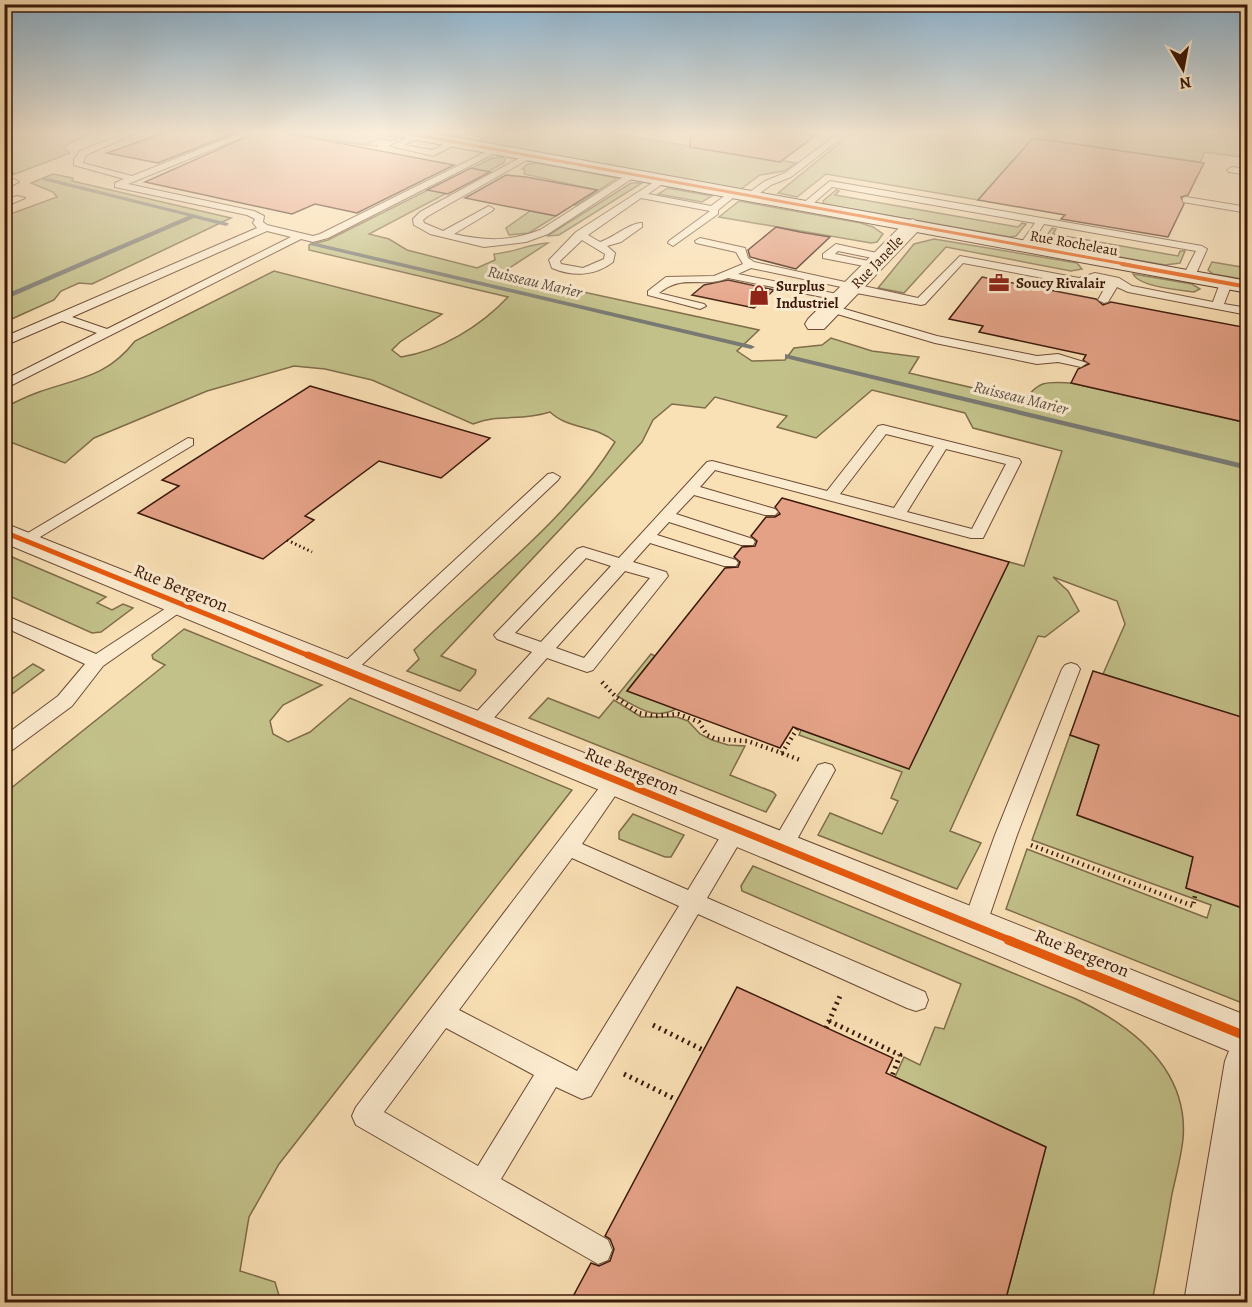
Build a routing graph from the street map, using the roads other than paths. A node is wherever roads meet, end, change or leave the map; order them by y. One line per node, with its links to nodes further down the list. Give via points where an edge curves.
1 (156, 193): 21 (lane, via 250,213 260,218 258,223)
2 (411, 193): 24 (lane, via 324,236)
3 (463, 193): 23 (lane, via 419,217 422,228)
4 (605, 193): 23 (lane, via 544,232 526,239 484,244)
5 (642, 193): 10 (lane)
6 (736, 193): 9 (street, Rue Rocheleau)
7 (820, 193): 14 (lane)
8 (884, 193): 18 (lane)
9 (742, 194): 14 (street, Rue Rocheleau); 16 (lane)
10 (639, 195): 16 (lane); 22 (lane)
11 (20, 198): 13 (lane)
12 (1186, 200): 17 (lane)
13 (4, 204)
14 (805, 206): 20 (street, Rue Rocheleau)
15 (489, 209): 23 (lane)
16 (713, 209): 26 (lane, via 716,212)
17 (1248, 210)
18 (1042, 220): 28 (lane); 32 (lane, via 1202,249)
19 (638, 225): 27 (lane, via 617,240)
20 (913, 225): 28 (street, Rue Rocheleau); 36 (street, Rue Janelle)
21 (265, 228): 24 (lane); 42 (lane)
22 (580, 234): 27 (lane); 27 (lane, via 554,260 556,266 577,271 598,268 611,256)
23 (444, 235)
24 (300, 236): 45 (lane)
25 (700, 241): 29 (lane, via 741,250)
26 (673, 243)
27 (600, 245)
28 (1024, 246): 30 (street, Rue Rocheleau)
29 (750, 265): 31 (lane); 36 (lane)
30 (1112, 274): 32 (street, Rue Rocheleau); 36 (lane, via 1080,282 960,259 921,302); 37 (lane); 39 (lane, via 1128,289)
31 (728, 275): 35 (lane, via 752,285); 40 (lane, via 716,279 670,279 652,293)
32 (1189, 276): 33 (street, Rue Rocheleau)
33 (1226, 282): 34 (street, Rue Rocheleau); 39 (lane)
34 (1248, 286)
35 (796, 289): 36 (lane); 38 (lane)
36 (844, 296): 44 (street, Rue Janelle); 47 (lane, via 935,339 1037,360 1058,358)
37 (1104, 300)
38 (784, 301)
39 (1214, 305): 41 (lane); 43 (lane)
40 (700, 306)
41 (1248, 312)
42 (61, 317): 45 (lane); 46 (lane)
43 (1205, 320)
44 (816, 324)
45 (105, 332): 48 (lane)
46 (4, 342)
47 (1081, 363)
48 (4, 385)
49 (188, 442): 57 (lane)
50 (942, 444): 53 (lane, via 883,429); 55 (lane); 55 (lane, via 1014,462 976,535)
51 (553, 477): 67 (lane)
52 (690, 489): 53 (lane, via 712,465); 54 (lane); 56 (lane)
53 (831, 496): 55 (lane)
54 (770, 512)
55 (898, 514)
56 (665, 516): 58 (lane); 59 (lane)
57 (14, 536): 62 (street, Rue Bergeron)
58 (647, 537): 60 (lane); 61 (lane)
59 (747, 542)
60 (730, 563)
61 (622, 564): 64 (lane); 64 (lane, via 583,552 503,635); 64 (lane, via 660,576 587,666)
62 (180, 604): 65 (lane); 67 (street, Rue Bergeron)
63 (4, 620): 65 (lane)
64 (544, 650): 68 (lane)
65 (97, 662): 69 (lane, via 65,701)
66 (1071, 669): 76 (lane)
67 (345, 671): 68 (street, Rue Bergeron)
68 (477, 724): 71 (street, Rue Bergeron)
69 (6, 743)
70 (825, 770): 74 (lane)
71 (615, 780): 72 (street, Rue Bergeron); 73 (lane)
72 (736, 830): 74 (street, Rue Bergeron); 75 (lane)
73 (568, 847): 75 (lane); 78 (lane)
74 (781, 848): 76 (street, Rue Bergeron)
75 (693, 901): 77 (lane); 81 (lane, via 582,1088)
76 (974, 926): 79 (street, Rue Bergeron)
77 (916, 1000)
78 (442, 1014): 81 (lane); 82 (lane, via 364,1116)
79 (1248, 1037)
80 (1248, 1061): 84 (street)
81 (551, 1071): 82 (lane)
82 (482, 1184): 83 (lane)
83 (598, 1250)
84 (1211, 1302)

